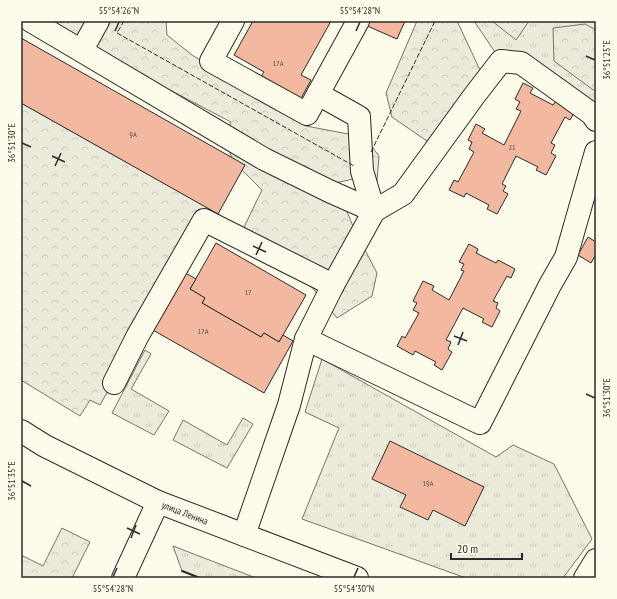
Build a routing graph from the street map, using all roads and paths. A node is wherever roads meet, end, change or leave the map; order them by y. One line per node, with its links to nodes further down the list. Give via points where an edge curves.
1 (31, 21): 5 (main road)
2 (98, 21): 5 (main road)
3 (233, 21): 6 (main road, via 210,61 307,114)
4 (358, 21): 6 (main road)
5 (82, 50): 9 (main road, via 264,159)
6 (318, 94): 9 (main road, via 359,117 362,171)
7 (596, 120): 9 (main road, via 592,114 522,64 501,61 403,194)
8 (596, 152): 11 (main road, via 566,257 480,423)
9 (374, 211): 10 (main road)
10 (333, 285): 11 (main road); 12 (main road, via 204,220 137,337)
11 (306, 339): 15 (main road, via 288,406)
12 (114, 383)
13 (21, 431): 14 (main road, улица Ленина, via 45,446)
14 (158, 502): 15 (main road, улица Ленина); 17 (main road)
15 (244, 534): 18 (main road, улица Ленина)
16 (596, 560): 19 (main road)
17 (122, 578)
18 (357, 578)
19 (585, 578)

